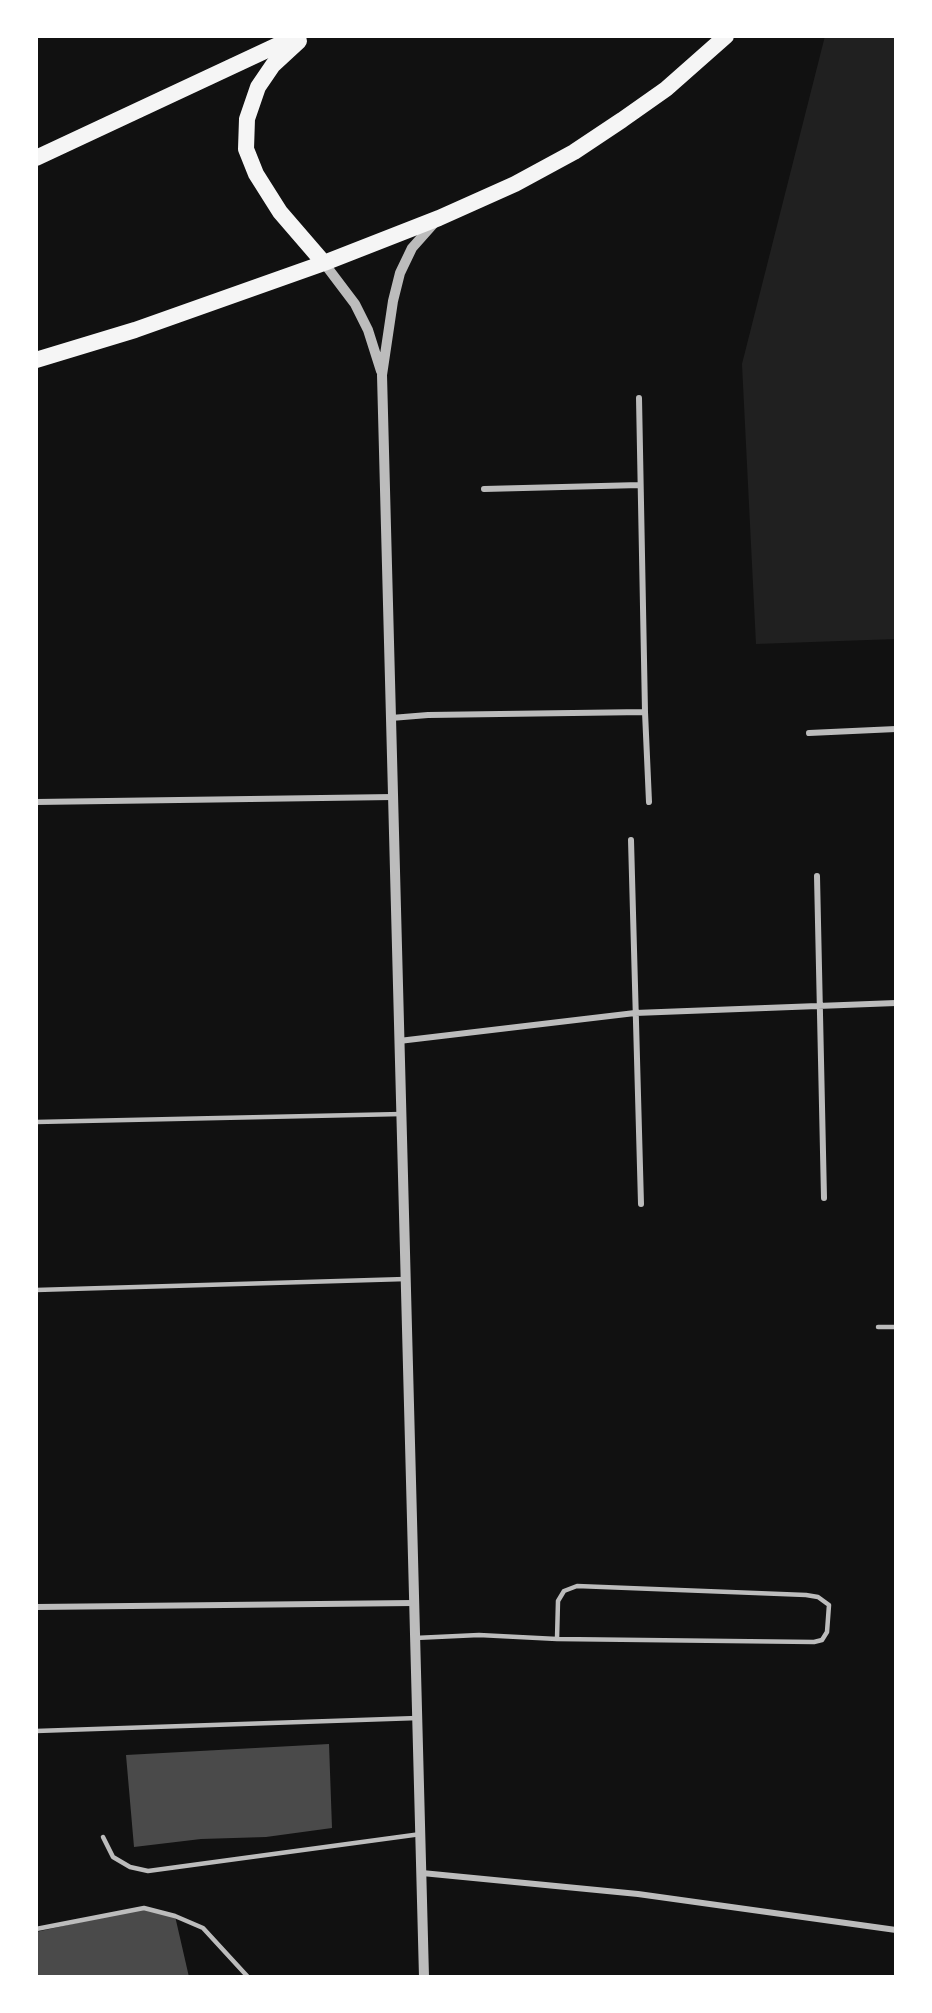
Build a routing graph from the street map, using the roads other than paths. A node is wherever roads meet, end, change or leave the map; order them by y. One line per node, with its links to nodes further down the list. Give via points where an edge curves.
1 (297, 36): 5 (highway)
2 (304, 36): 7 (highway, via 273,65 258,87 247,119 246,149 256,174 280,212)
3 (726, 36): 4 (highway)
4 (715, 42): 6 (highway, via 666,89 574,152)
5 (36, 158)
6 (439, 218): 7 (highway); 9 (street, via 412,248 400,273)
7 (324, 263): 8 (highway, via 135,330); 9 (street, via 360,313)
8 (36, 360)
9 (382, 375): 14 (street)
10 (639, 398): 11 (street)
11 (640, 485): 12 (street); 13 (street)
12 (484, 489)
13 (645, 712): 14 (street); 19 (street)
14 (391, 718): 17 (street)
15 (896, 729): 16 (street)
16 (809, 733)
17 (393, 797): 18 (street); 25 (street)
18 (36, 802)
19 (649, 802)
20 (631, 840): 24 (street)
21 (817, 876): 23 (street)
22 (896, 1003): 23 (street)
23 (819, 1005): 24 (street); 28 (street)
24 (635, 1012): 25 (street); 29 (street)
25 (399, 1041): 26 (street)
26 (402, 1114): 27 (lane); 30 (street)
27 (36, 1122)
28 (824, 1198)
29 (641, 1204)
30 (406, 1279): 31 (lane); 34 (street)
31 (36, 1290)
32 (896, 1327): 33 (lane)
33 (878, 1328)
34 (414, 1603): 35 (street); 36 (street)
35 (36, 1607)
36 (415, 1638): 37 (lane, via 479,1635); 38 (street)
37 (557, 1639): 37 (lane, via 814,1642 822,1640 827,1632 829,1605 806,1595 577,1586 564,1591 558,1601)
38 (418, 1718): 39 (lane); 40 (street)
39 (36, 1731)
40 (421, 1834): 41 (lane, via 148,1871 113,1857); 42 (street)
41 (103, 1837)
42 (422, 1873): 44 (street, via 638,1894); 46 (street)
43 (36, 1929): 45 (lane, via 144,1908 203,1928)
44 (896, 1930)
45 (248, 1977)
46 (424, 1977)

